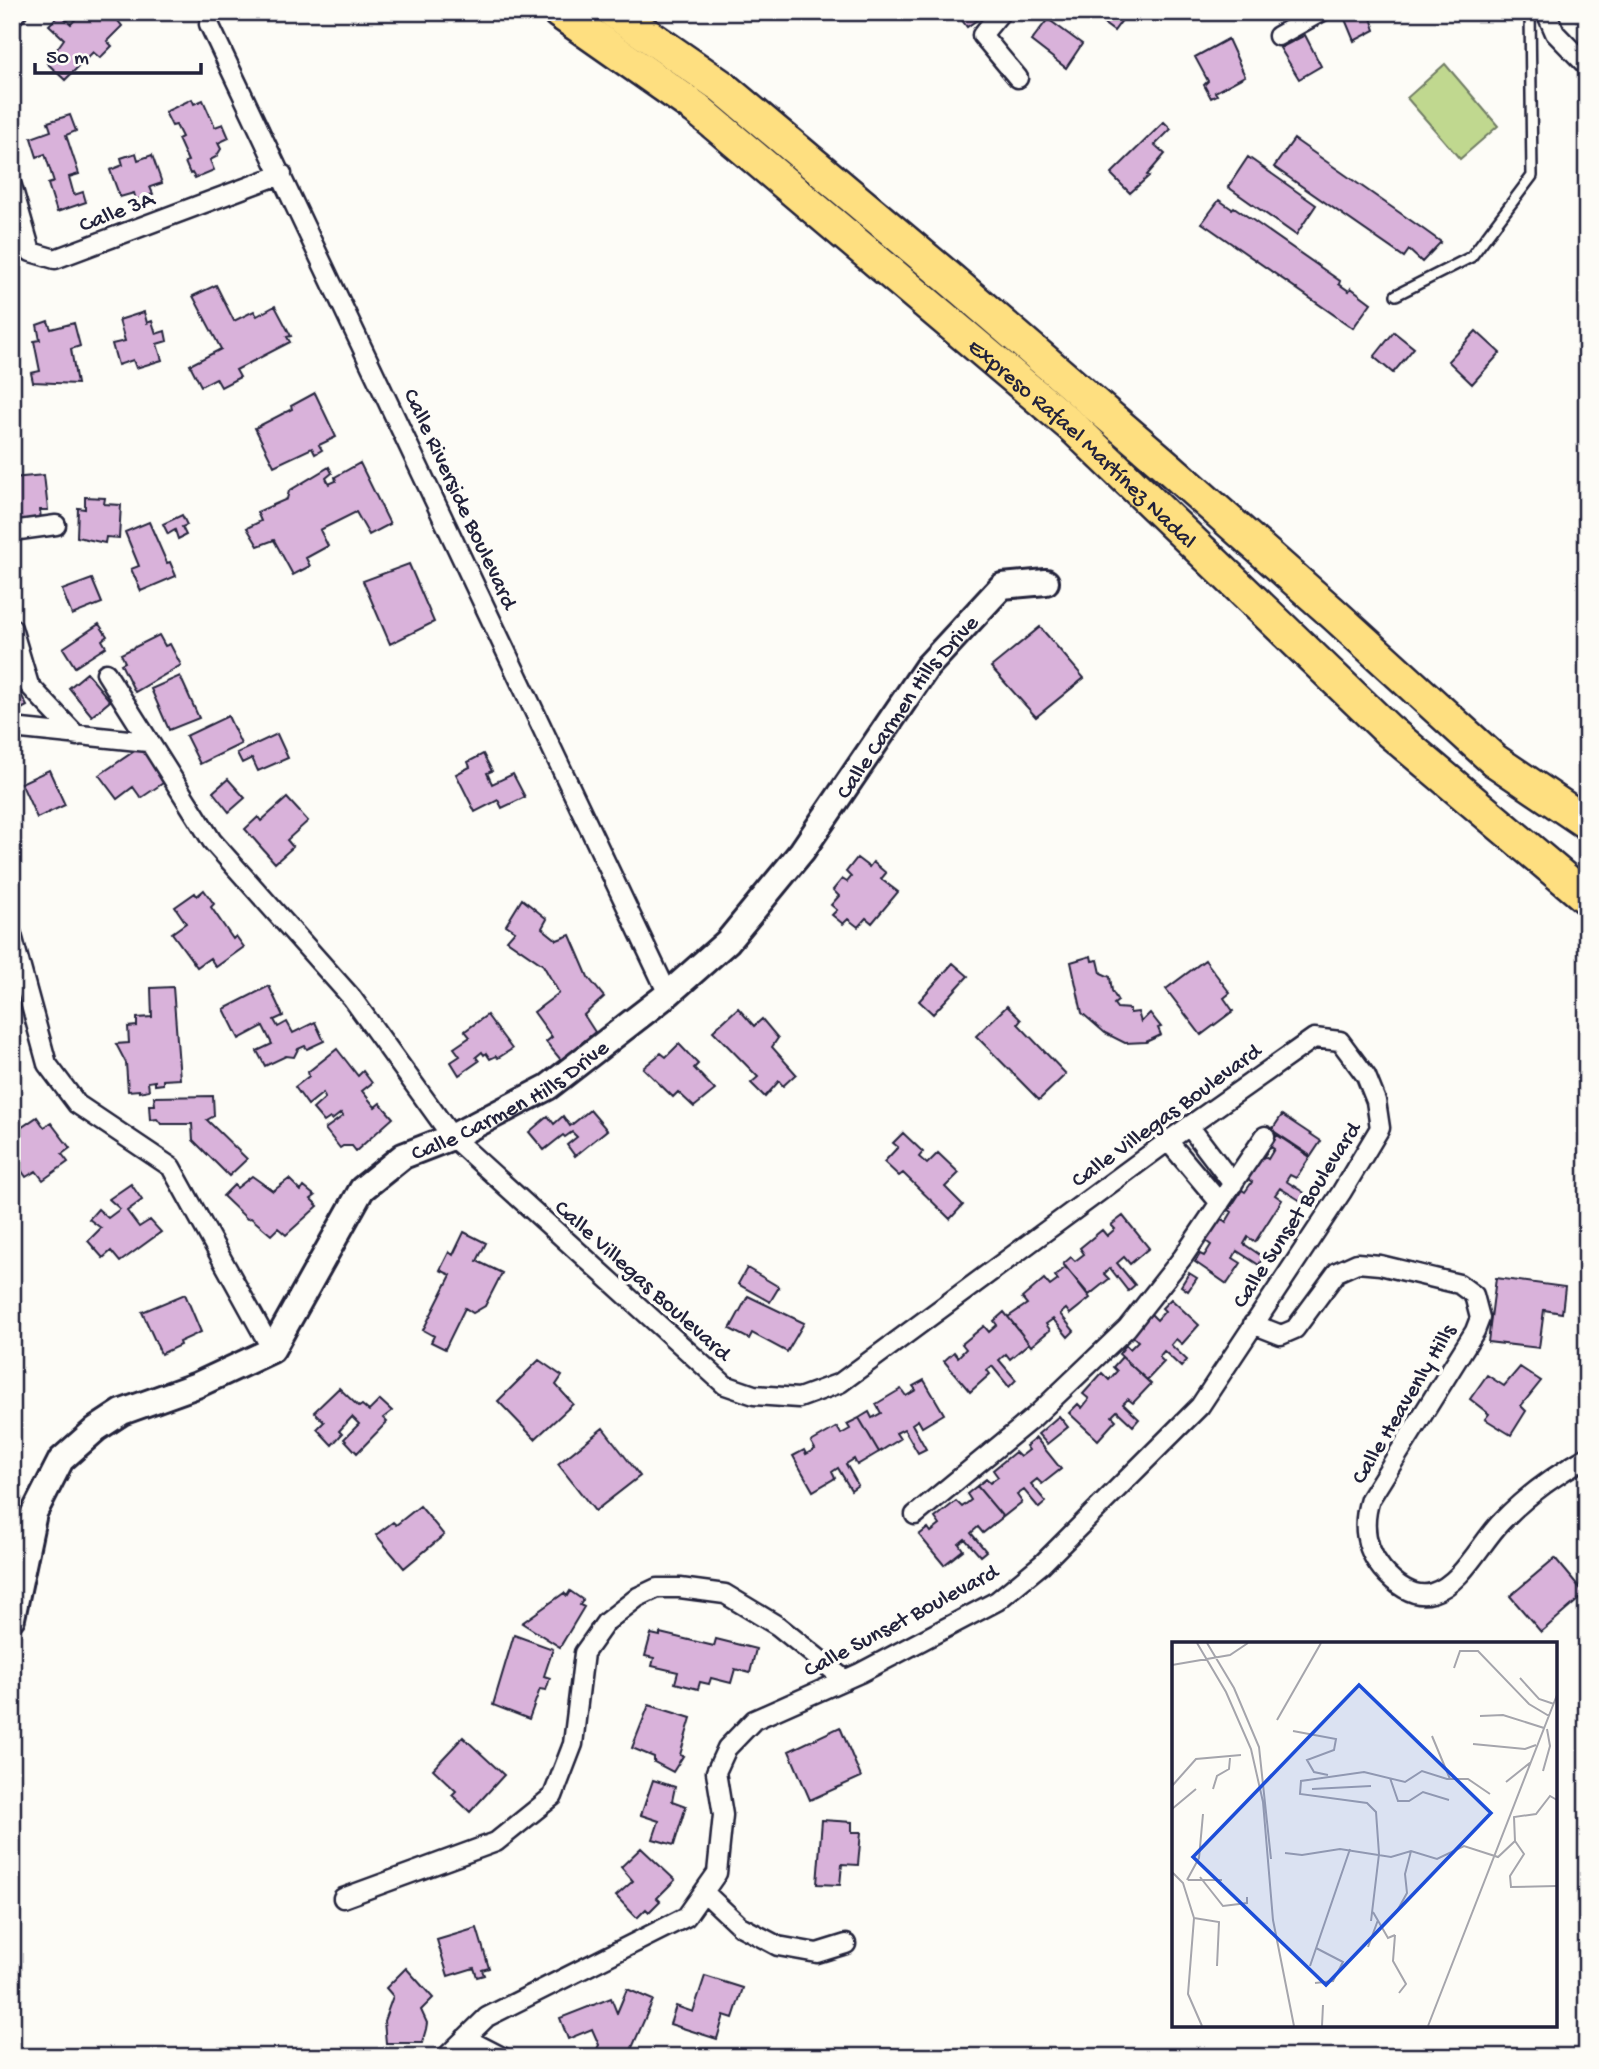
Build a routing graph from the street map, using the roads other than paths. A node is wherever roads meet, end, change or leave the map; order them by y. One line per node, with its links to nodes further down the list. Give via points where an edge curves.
1 (17, 12): 8 (street)
2 (559, 12): 25 (highway, Expreso Rafael Martínez Nadal, via 696,108 1074,428 1388,730)
3 (614, 12): 24 (highway, Expreso Rafael Martínez Nadal, via 731,95 1170,469 1494,760)
4 (1001, 12): 12 (street, via 982,35)
5 (1321, 12): 10 (street)
6 (1530, 12): 15 (lane, via 1532,176 1471,257)
7 (1546, 12): 11 (street, via 1555,33)
8 (12, 17)
9 (209, 24): 13 (street, Calle Riverside Boulevard)
10 (1279, 36)
11 (1587, 66)
12 (1018, 78)
13 (282, 174): 14 (street, Calle 3A, via 55,260 31,252); 27 (street, Calle Riverside Boulevard)
14 (12, 186)
15 (1396, 295)
16 (56, 525): 17 (street)
17 (12, 531)
18 (1046, 582): 27 (street, Calle Carmen Hills Drive, via 1002,586 927,667 802,851 728,941)
19 (12, 628): 22 (street, via 29,685)
20 (106, 673): 23 (street, Calle Villegas Boulevard)
21 (12, 728): 22 (street)
22 (77, 736): 23 (street)
23 (148, 742): 31 (street, Calle Villegas Boulevard, via 212,841 352,998)
24 (1587, 823)
25 (1587, 898)
26 (12, 935): 36 (street, via 47,1064 77,1104 171,1167)
27 (668, 993): 31 (street, Calle Carmen Hills Drive, via 548,1087)
28 (1340, 1041): 29 (street, Calle Villegas Boulevard, via 1314,1038); 35 (street, Calle Sunset Boulevard, via 1366,1076 1380,1128)
29 (1189, 1126): 32 (street, Calle Villegas Boulevard); 33 (street)
30 (1265, 1136): 33 (street)
31 (452, 1138): 32 (street, Calle Villegas Boulevard, via 725,1385 754,1395 799,1398 840,1383); 36 (street, Calle Carmen Hills Drive, via 403,1156 362,1189)
32 (1168, 1141): 34 (street)
33 (1233, 1184): 34 (street)
34 (1220, 1203): 38 (street, via 1127,1328 1034,1418)
35 (1253, 1324): 37 (street, Calle Heavenly Hills, via 1281,1335 1295,1329 1337,1272 1357,1263 1459,1284 1474,1295 1480,1318 1475,1331 1370,1499 1364,1518 1371,1552 1399,1586 1431,1593 1448,1585 1499,1523 1528,1496); 40 (street, Calle Sunset Boulevard, via 1199,1406 1041,1564 997,1601)
36 (272, 1350): 39 (street, via 197,1385 122,1412 61,1460 34,1513)
37 (1587, 1457)
38 (915, 1515)
39 (12, 1618)
40 (845, 1680): 41 (street, Calle Sunset Boulevard, via 754,1720 727,1748 716,1772 723,1815 717,1874); 42 (street, via 778,1626 725,1594 657,1588 606,1622 584,1653 573,1744 553,1796 496,1842)
41 (704, 1892): 43 (street, via 740,1926 778,1946 817,1953); 44 (street, Calle Sunset Boulevard, via 686,1917 487,2017)
42 (343, 1898)
43 (846, 1944)
44 (465, 2038): 45 (street, Calle Sunset Boulevard); 46 (street)
45 (446, 2057)
46 (502, 2057)

